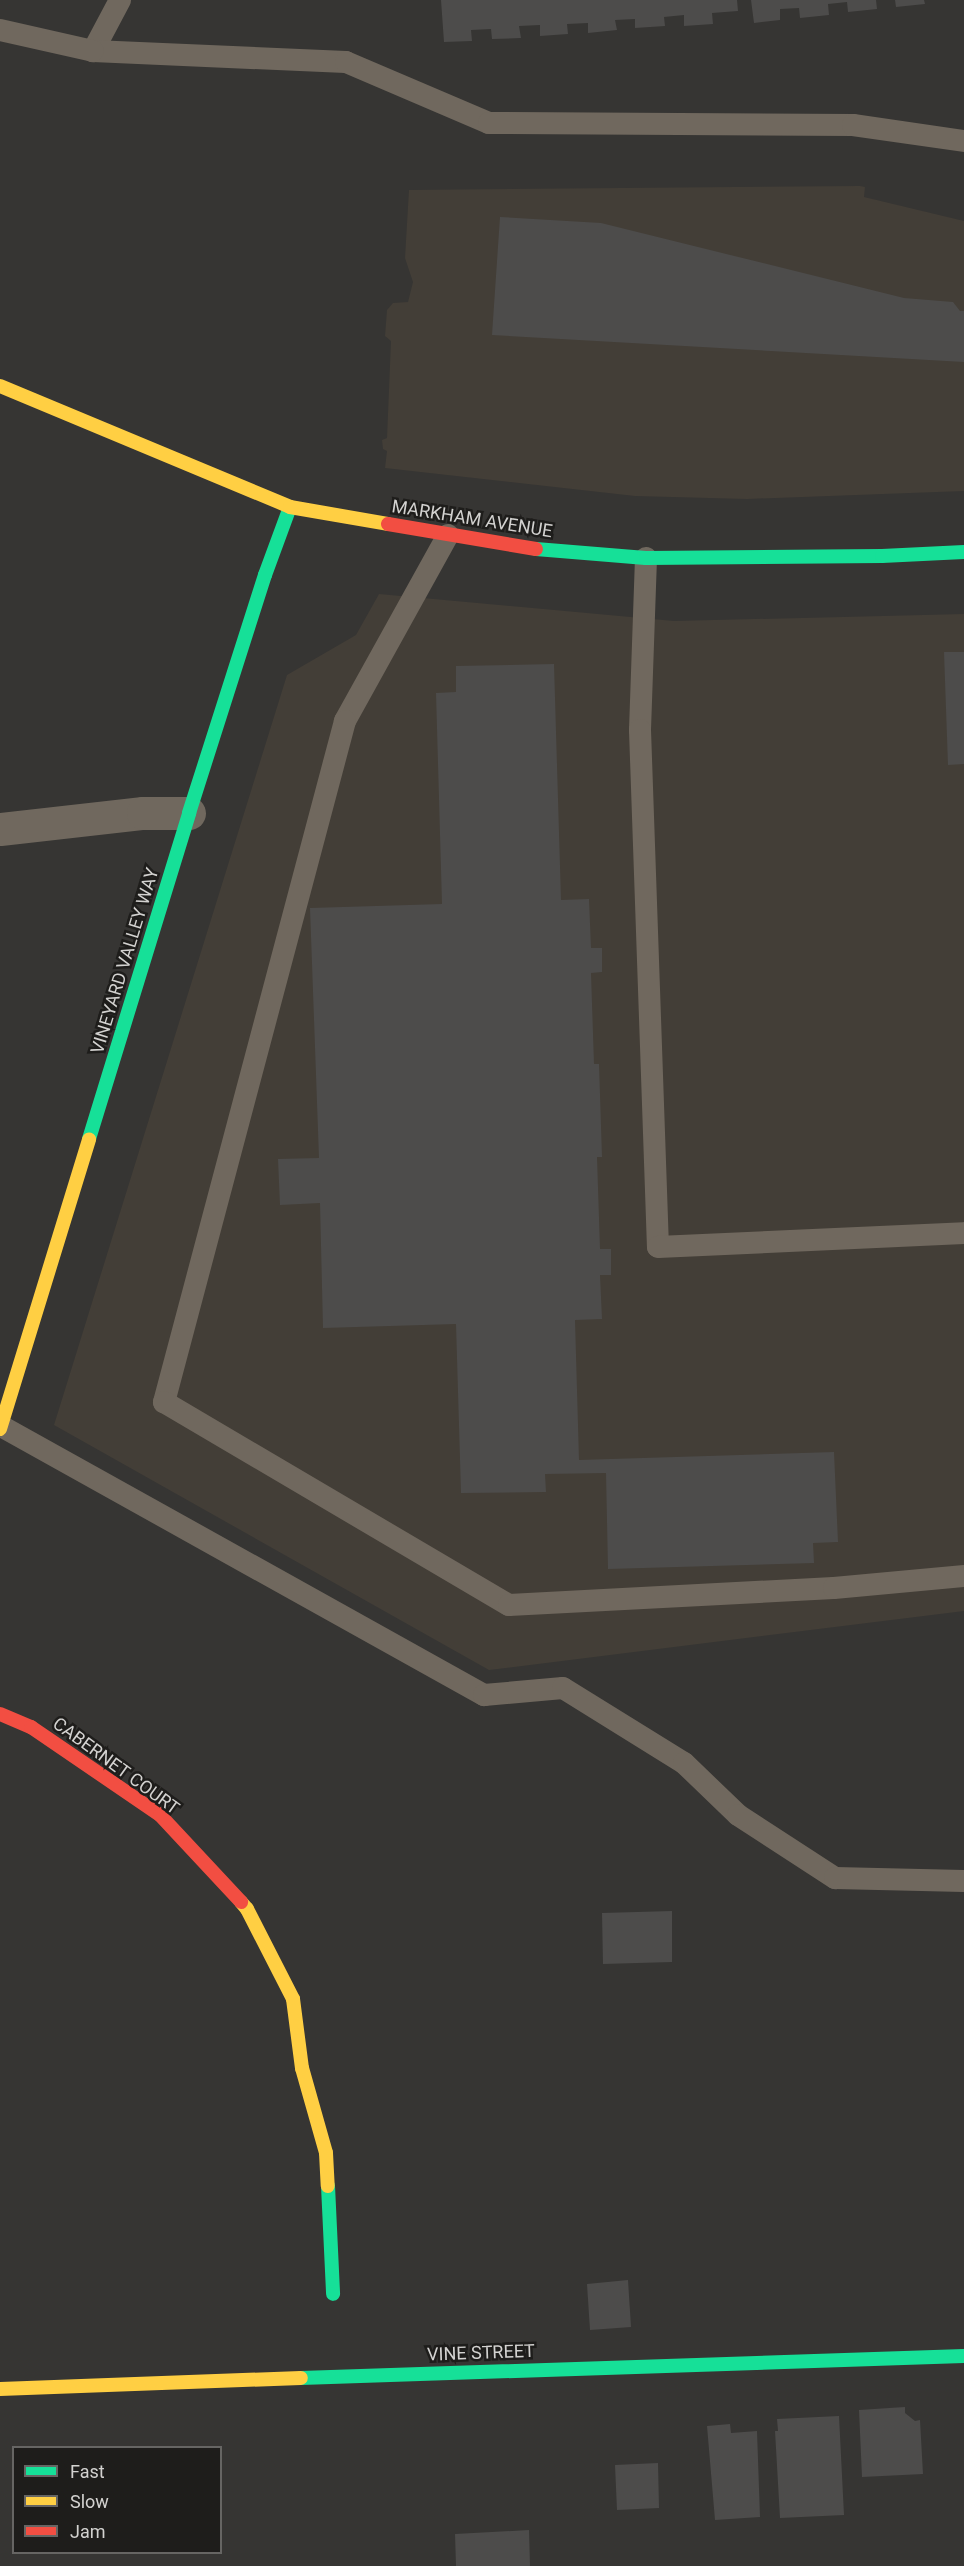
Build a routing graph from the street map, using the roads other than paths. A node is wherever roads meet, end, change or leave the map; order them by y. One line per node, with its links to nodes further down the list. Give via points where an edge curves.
1 (120, 0): 3 (lane)
2 (0, 30): 3 (lane)
3 (93, 51): 4 (lane, via 346,62 489,123 853,125)
4 (964, 141)
5 (0, 386): 6 (street, MARKHAM AVENUE)
6 (290, 507): 7 (street, MARKHAM AVENUE); 10 (street, VINEYARD VALLEY WAY)
7 (448, 535): 9 (street, MARKHAM AVENUE, via 546,550); 14 (lane, via 345,721 164,1402 509,1605 834,1588)
8 (964, 552): 9 (street, MARKHAM AVENUE)
9 (646, 558): 12 (lane, via 640,730 658,1247)
10 (189, 813): 11 (street, via 143,813); 13 (street, VINEYARD VALLEY WAY)
11 (0, 829)
12 (964, 1233)
13 (0, 1427): 16 (lane, via 484,1695 563,1688 684,1763 738,1815 835,1878)
14 (964, 1576)
15 (0, 1714): 17 (street, CABERNET COURT, via 31,1727 160,1815 247,1909 293,1999 302,2068 326,2153)
16 (964, 1881)
17 (333, 2294)
18 (964, 2356): 19 (street, VINE STREET)
19 (0, 2389)

